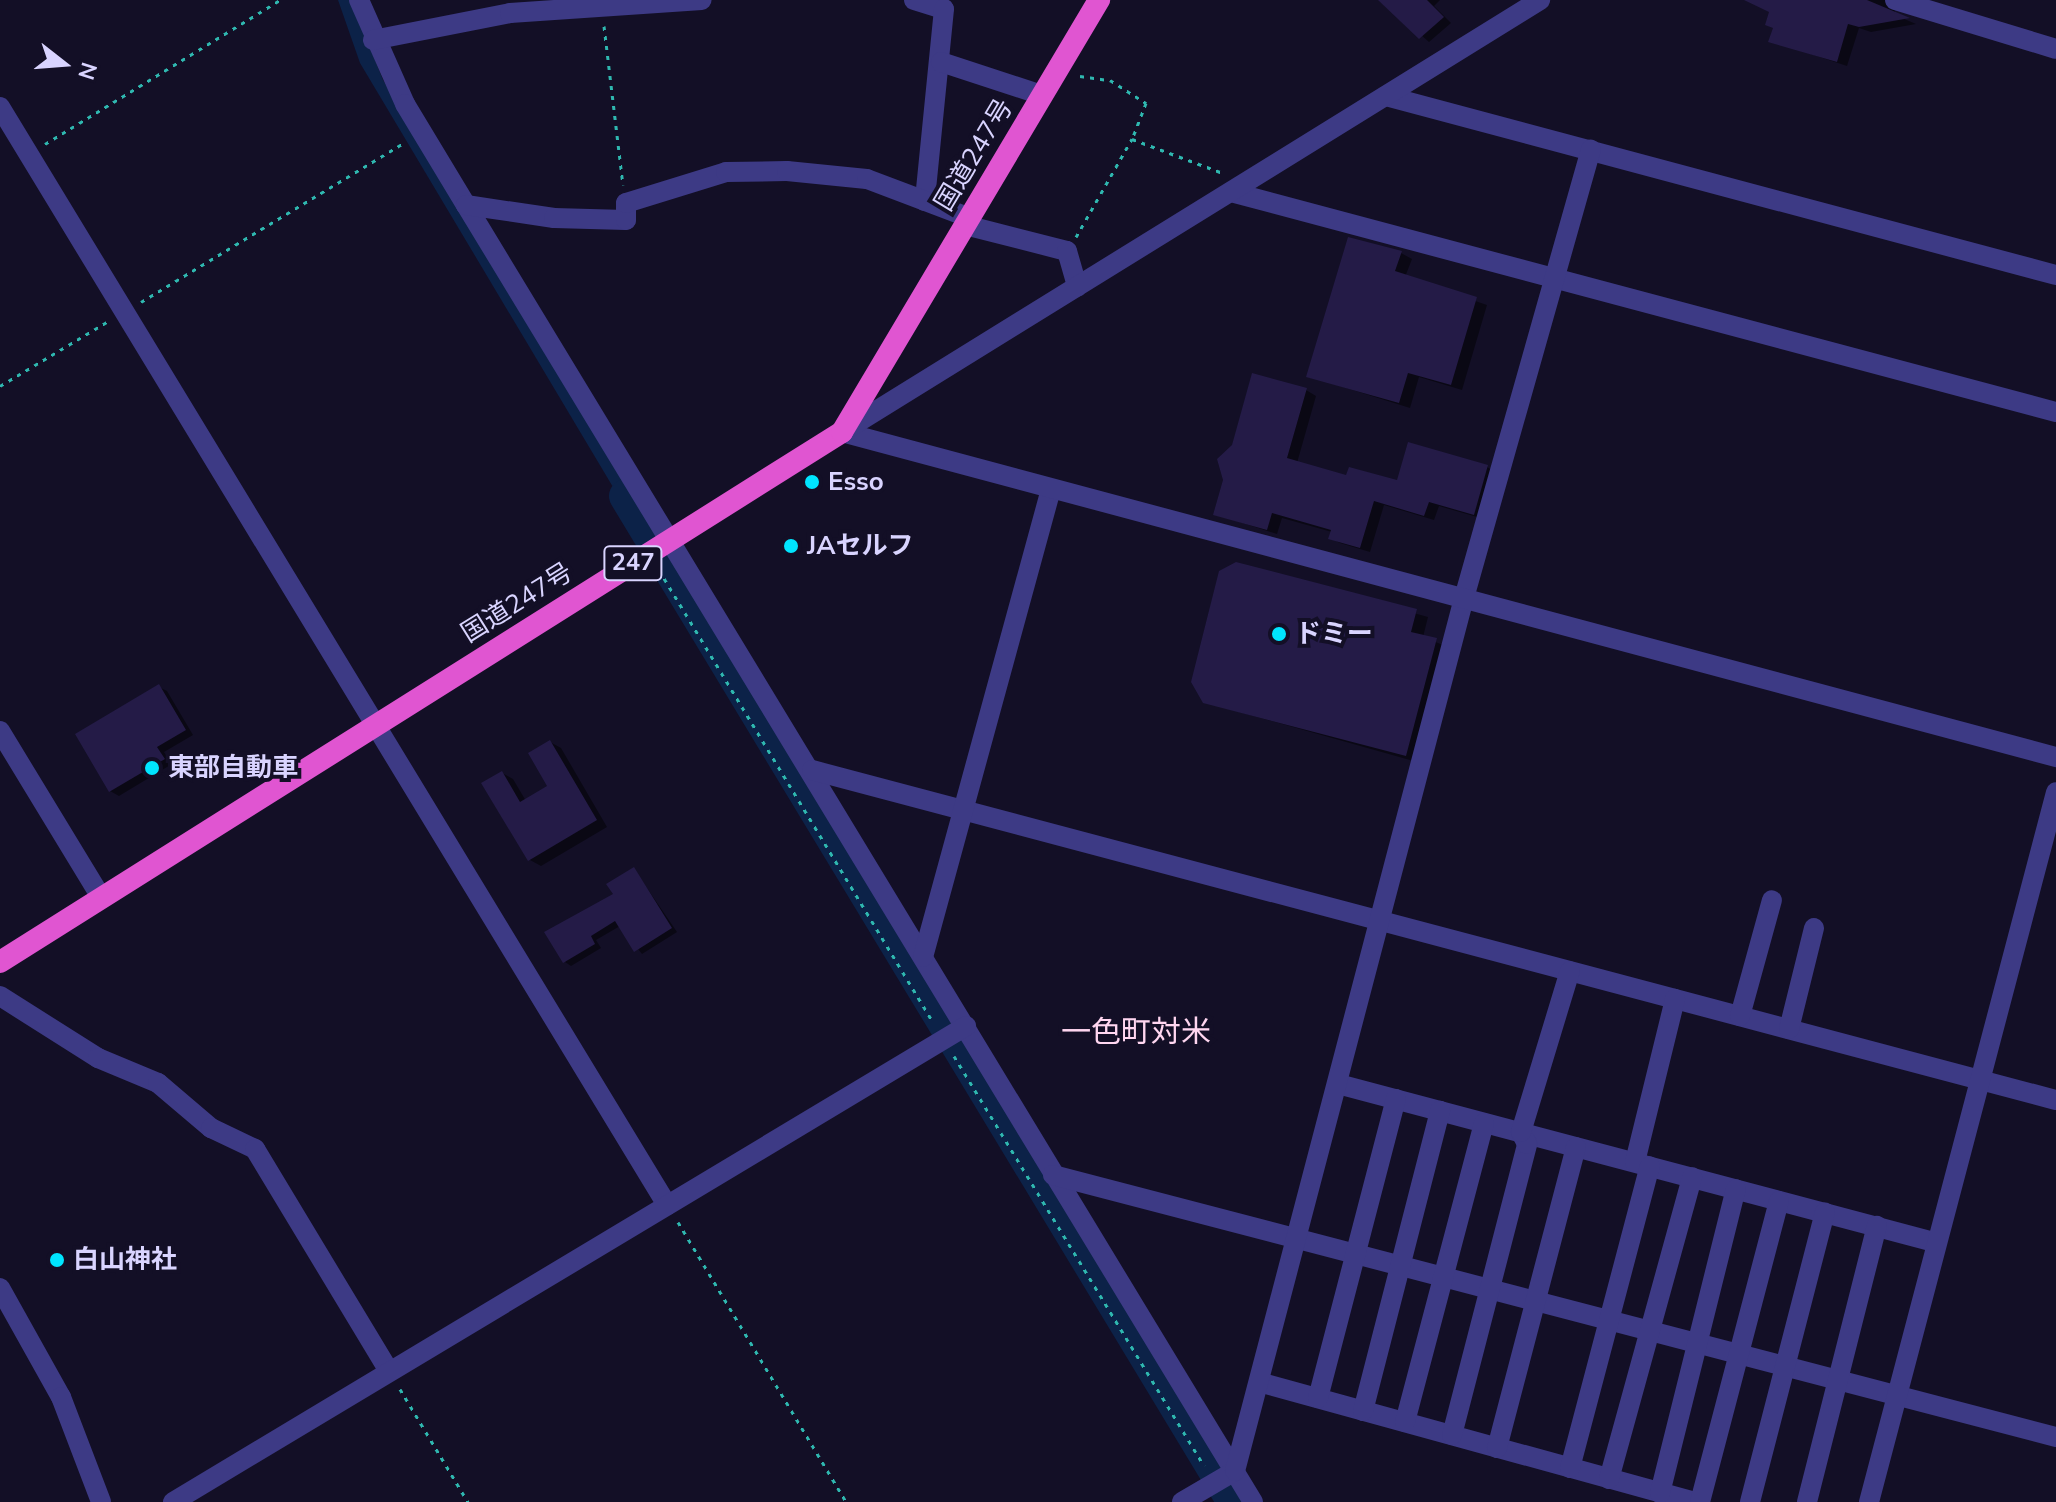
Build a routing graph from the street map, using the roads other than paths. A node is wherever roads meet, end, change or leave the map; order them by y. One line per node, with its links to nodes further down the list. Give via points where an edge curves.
1 (359, 0): 8 (street)
2 (702, 0): 8 (street, via 510,13)
3 (914, 0): 10 (street, via 944,9)
4 (1099, 0): 11 (highway, 国道247号 / 247)
5 (1540, 0): 12 (street)
6 (1895, 0): 7 (street)
7 (1942, 8): 9 (street)
8 (373, 40): 17 (street)
9 (2056, 49)
10 (941, 62): 11 (street); 16 (street)
11 (1042, 95): 18 (highway, 国道247号 / 247)
12 (1386, 96): 14 (street); 15 (street)
13 (0, 107): 27 (street)
14 (1591, 150): 19 (street); 20 (street)
15 (1239, 187): 20 (street); 21 (street)
16 (925, 201): 17 (street, via 867,179 787,171 726,172 626,203 626,220 554,218); 18 (street)
17 (466, 205): 25 (street)
18 (968, 222): 21 (street, via 1067,251); 23 (highway, 国道247号 / 247)
19 (2056, 275)
20 (1552, 279): 22 (street); 26 (street)
21 (1077, 287): 23 (street)
22 (2056, 412)
23 (842, 432): 24 (street); 25 (highway, 国道247号 / 247)
24 (1051, 490): 26 (street); 32 (street)
25 (669, 541): 27 (highway, 国道247号 / 247); 30 (street)
26 (1464, 598): 29 (street); 35 (street)
27 (378, 724): 33 (highway, 国道247号 / 247); 58 (street)
28 (0, 731): 33 (street)
29 (2056, 757)
30 (812, 770): 32 (street); 37 (street)
31 (2056, 792): 45 (street)
32 (966, 808): 35 (street); 37 (street)
33 (101, 897): 38 (highway, 国道247号 / 247)
34 (1772, 900): 42 (street)
35 (1380, 920): 39 (street); 46 (street)
36 (1814, 928): 44 (street)
37 (923, 957): 43 (street)
38 (0, 962)
39 (1570, 971): 41 (street); 51 (street)
40 (0, 996): 74 (street, via 98,1058 158,1083 211,1128 255,1149)
41 (1675, 999): 42 (street); 53 (street)
42 (1740, 1016): 44 (street)
43 (966, 1026): 54 (street); 58 (street)
44 (1789, 1029): 45 (street)
45 (1978, 1079): 48 (street); 62 (street)
46 (1338, 1084): 47 (street); 61 (street)
47 (1396, 1099): 49 (street); 63 (street)
48 (2056, 1100)
49 (1440, 1111): 50 (street); 64 (street)
50 (1484, 1123): 51 (street); 65 (street)
51 (1521, 1132): 52 (street); 66 (street, via 1527,1144)
52 (1576, 1147): 53 (street); 68 (street)
53 (1642, 1164): 55 (street); 69 (street)
54 (1053, 1175): 61 (street); 85 (street)
55 (1692, 1177): 56 (street); 70 (street)
56 (1736, 1189): 57 (street); 71 (street)
57 (1779, 1201): 59 (street); 72 (street)
58 (667, 1205): 74 (street)
59 (1825, 1213): 60 (street); 73 (street)
60 (1877, 1226): 62 (street); 75 (street)
61 (1298, 1237): 63 (street); 76 (street)
62 (1934, 1242): 77 (street)
63 (1356, 1252): 64 (street); 78 (street)
64 (1402, 1264): 65 (street); 79 (street)
65 (1446, 1276): 66 (street); 80 (street)
66 (1489, 1287): 68 (street); 81 (street)
67 (0, 1288): 88 (street, via 61,1397)
68 (1534, 1299): 69 (street); 83 (street)
69 (1605, 1318): 70 (street); 84 (street)
70 (1649, 1330): 71 (street); 86 (street)
71 (1695, 1342): 72 (street); 87 (street)
72 (1739, 1354): 73 (street); 92 (street)
73 (1784, 1366): 75 (street); 93 (street)
74 (389, 1371): 89 (street)
75 (1837, 1380): 77 (street); 94 (street)
76 (1259, 1382): 78 (street); 85 (street)
77 (1895, 1395): 82 (street); 95 (street)
78 (1318, 1398): 79 (street)
79 (1363, 1411): 80 (street)
80 (1405, 1422): 81 (street)
81 (1452, 1435): 83 (street)
82 (2056, 1437)
83 (1497, 1448): 84 (street)
84 (1570, 1468): 86 (street)
85 (1235, 1471): 90 (street); 91 (street)
86 (1609, 1479): 87 (street)
87 (1660, 1493): 92 (street)
88 (101, 1502)
89 (173, 1502)
90 (1182, 1502)
91 (1253, 1502)
92 (1697, 1502)
93 (1750, 1502)
94 (1807, 1502)
95 (1869, 1502)

